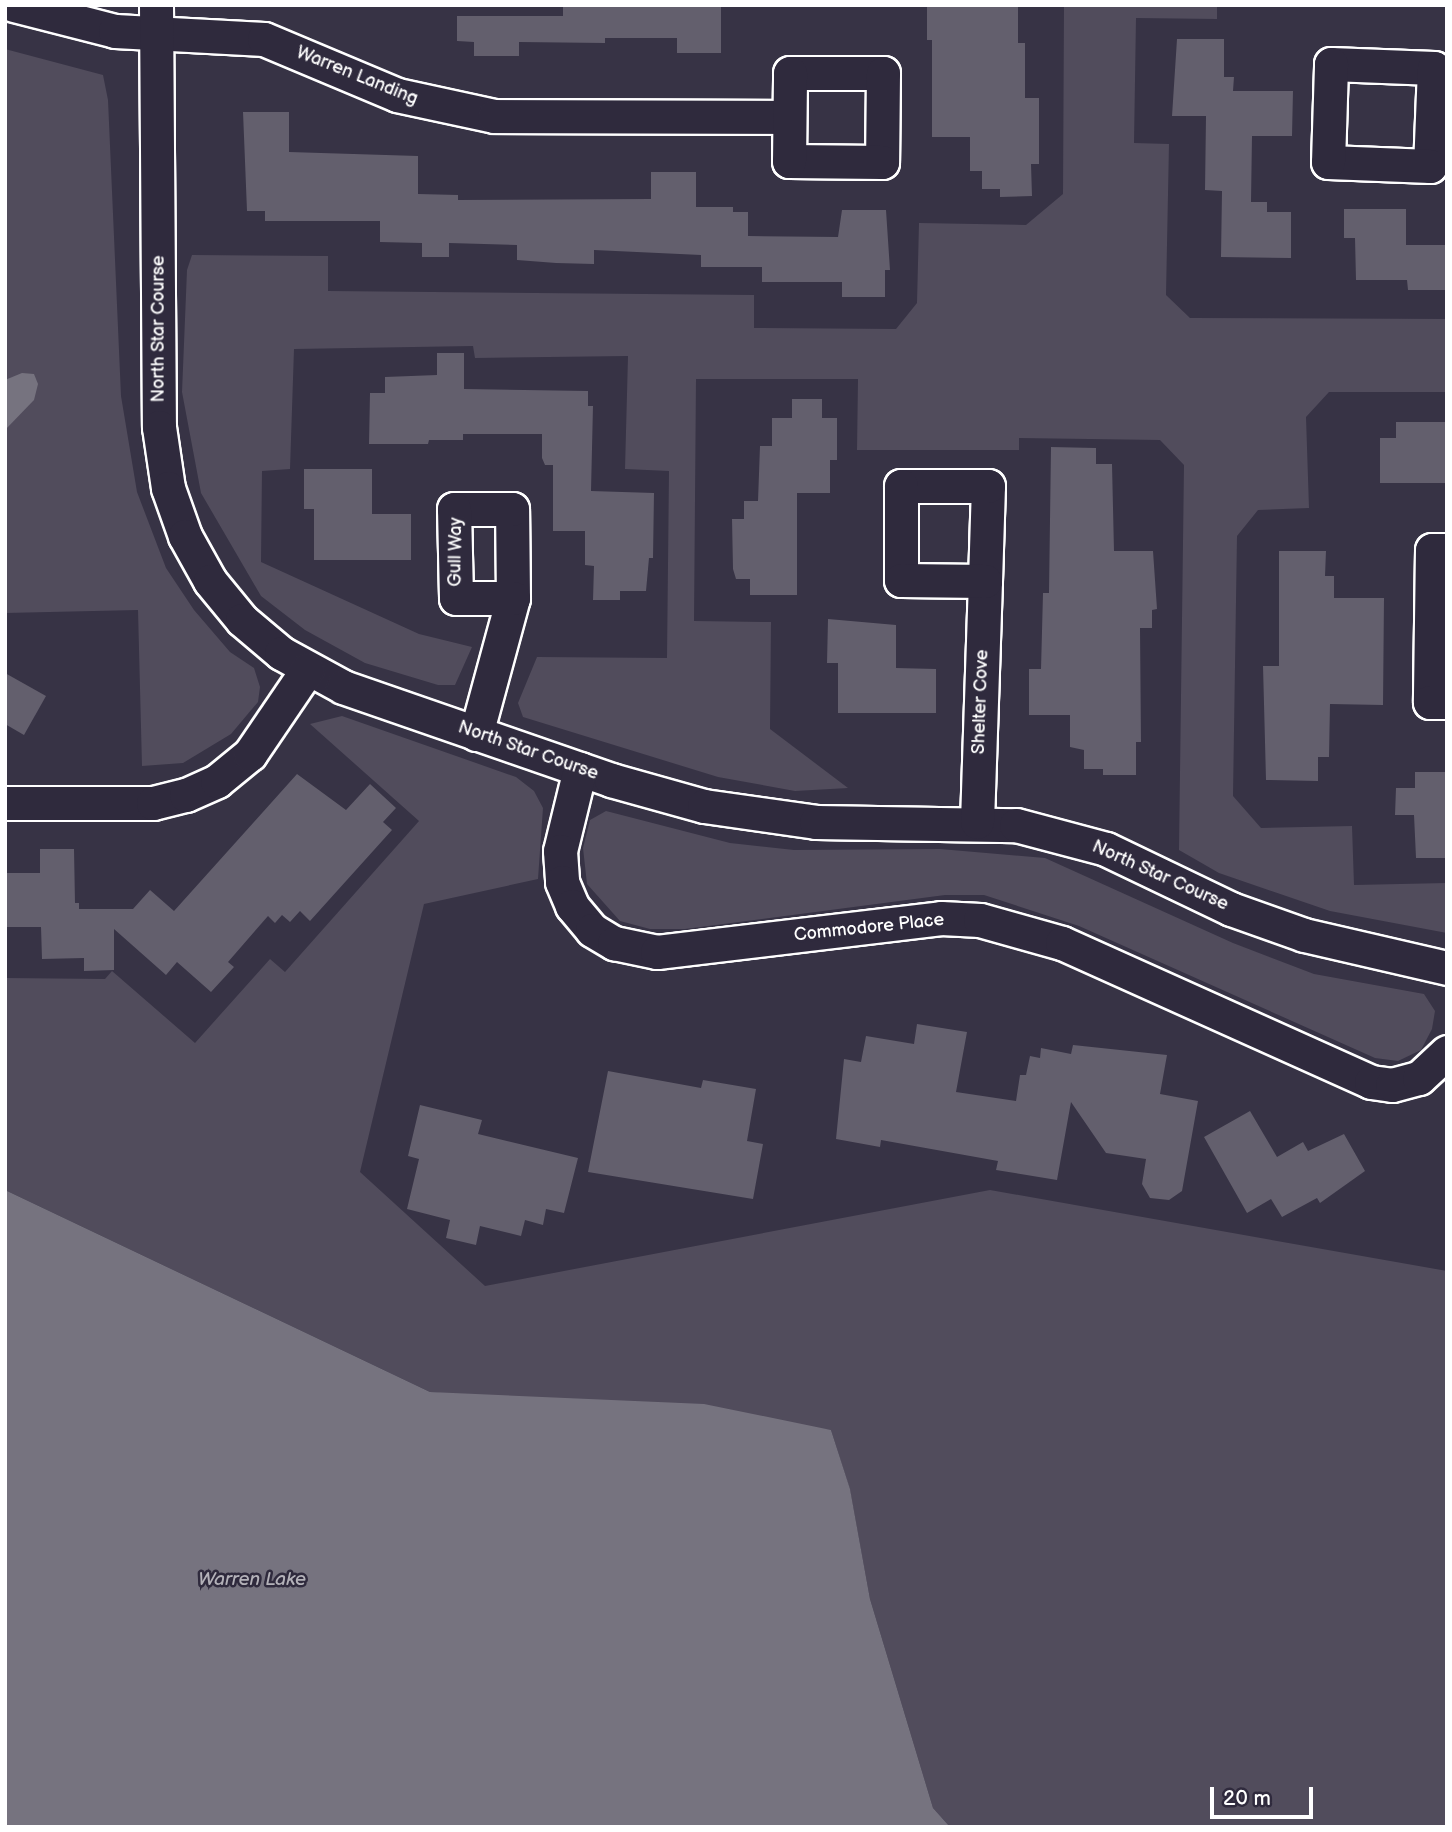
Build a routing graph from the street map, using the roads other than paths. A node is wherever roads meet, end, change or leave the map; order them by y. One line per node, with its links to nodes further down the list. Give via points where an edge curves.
1 (13, 5): 2 (street, Warren Landing, via 65,21)
2 (156, 20): 3 (street, Warren Landing, via 264,39 397,95 495,116); 7 (street, North Star Course, via 159,427 168,488 185,536 210,581 242,620)
3 (789, 117)
4 (1447, 550): 8 (street, via 1432,550 1430,702)
5 (985, 581): 12 (street, Shelter Cove)
6 (513, 597): 9 (street)
7 (307, 670): 9 (street, North Star Course); 11 (street, via 250,754 217,781 186,795 153,803)
8 (1447, 702)
9 (477, 734): 10 (street, North Star Course)
10 (580, 769): 12 (street, North Star Course, via 704,806 770,818); 14 (street, Commodore Place, via 561,851 562,882 585,922 614,943 657,951 941,918 980,920 1062,943 1371,1082 1392,1085 1419,1078)
11 (5, 803)
12 (977, 822): 13 (street, North Star Course, via 1074,838 1231,909 1304,935)
13 (1447, 968)
14 (1447, 1052)

